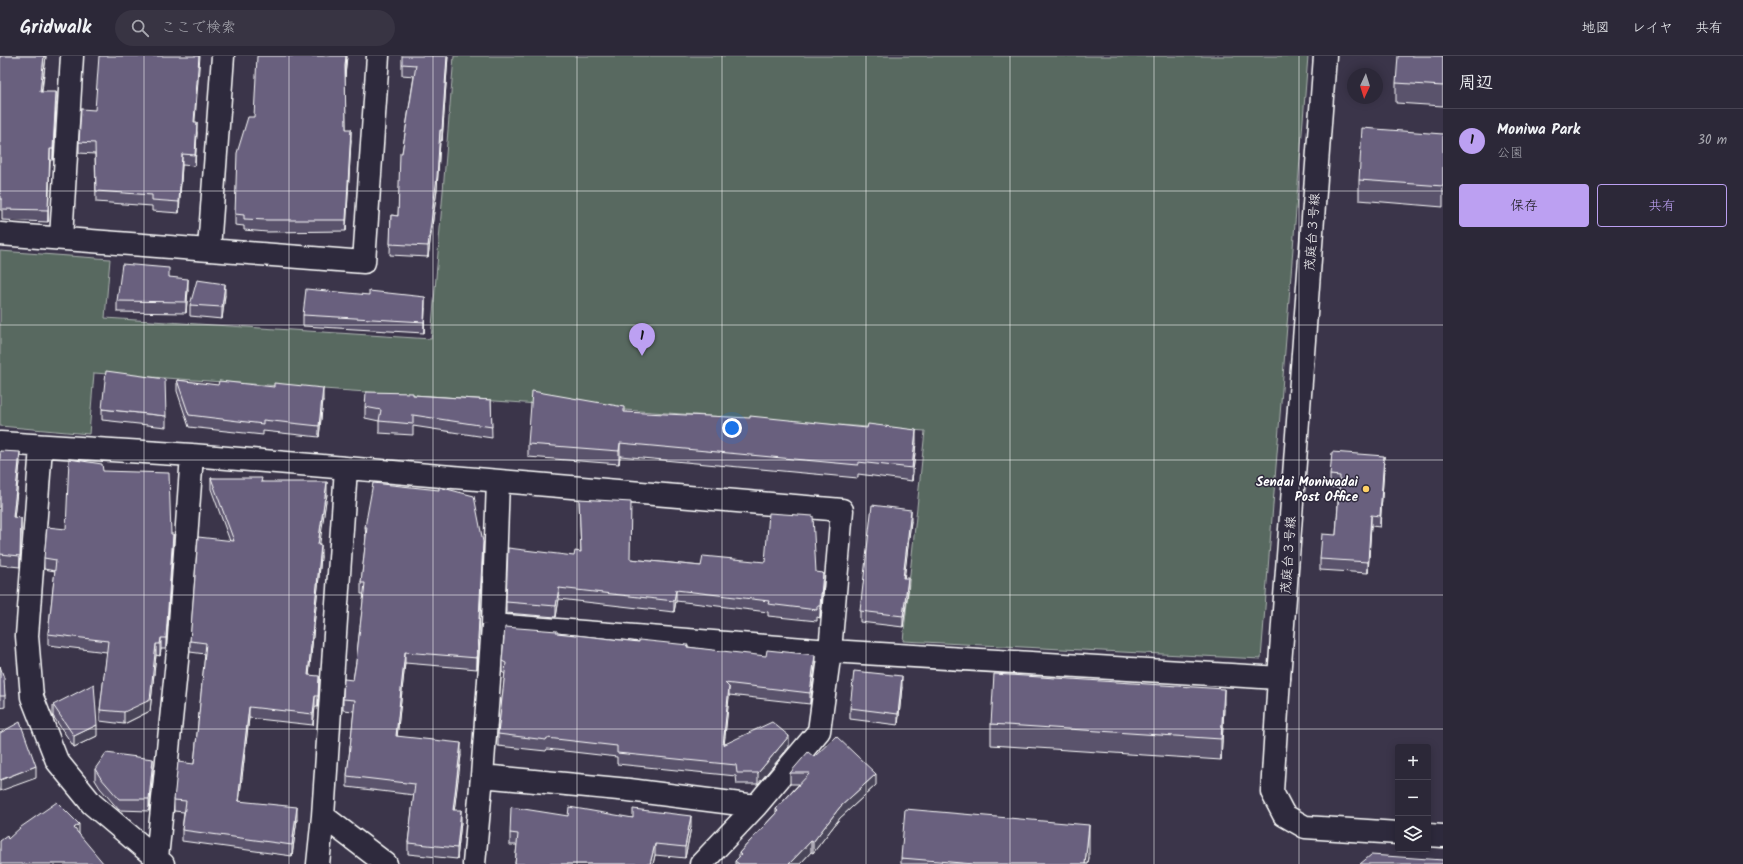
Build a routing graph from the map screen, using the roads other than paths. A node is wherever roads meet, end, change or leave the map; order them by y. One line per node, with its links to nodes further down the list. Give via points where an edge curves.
1 (72, 56): 6 (street)
2 (223, 56): 7 (street)
3 (378, 56): 7 (street, via 364,262)
4 (1326, 56): 15 (street, 茂庭台３号線)
5 (0, 234): 6 (street)
6 (62, 238): 7 (street)
7 (209, 249)
8 (0, 443): 9 (street)
9 (40, 447): 10 (street); 22 (street, via 27,636 32,696 57,761 92,804)
10 (192, 455): 11 (street); 22 (street)
11 (346, 468): 12 (street); 18 (street)
12 (498, 481): 13 (street); 14 (street, via 842,510)
13 (493, 625): 14 (street); 16 (street)
14 (830, 651): 15 (street); 17 (street, via 819,731)
15 (1279, 678): 19 (street, 茂庭台３号線, via 1272,792 1284,815 1305,827)
16 (482, 776): 17 (street, via 629,790); 25 (street)
17 (756, 806): 26 (street)
18 (323, 816): 23 (street); 24 (street)
19 (1395, 833)
20 (1431, 835): 21 (street)
21 (1443, 836)
22 (160, 861)
23 (318, 864)
24 (386, 864)
25 (474, 864)
26 (701, 864)

